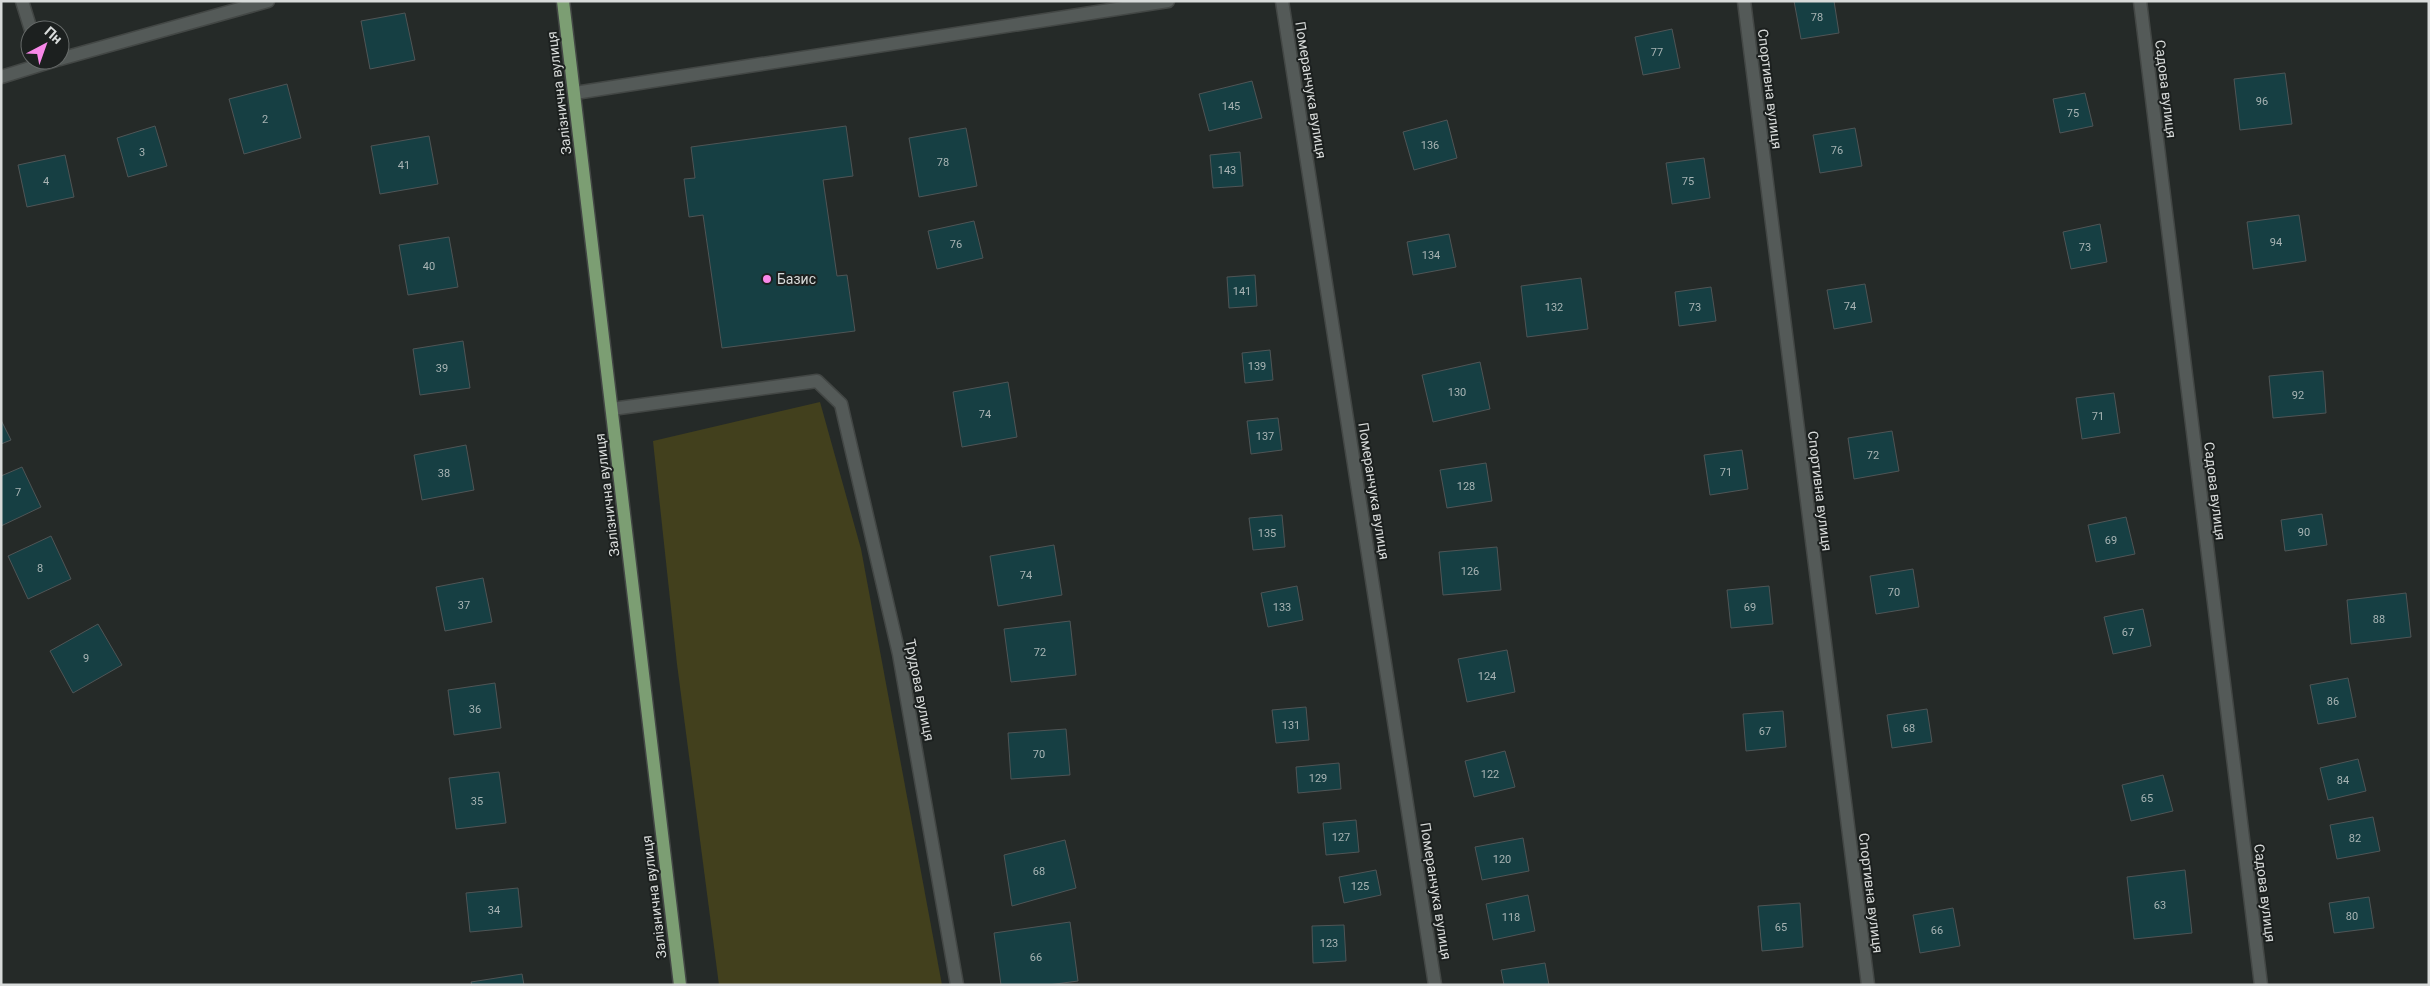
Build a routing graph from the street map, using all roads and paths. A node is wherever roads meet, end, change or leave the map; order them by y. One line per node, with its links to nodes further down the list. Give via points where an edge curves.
1 (22, 1): 8 (street)
2 (268, 1): 9 (street)
3 (563, 1): 12 (main road, Залізнична вулиця)
4 (1168, 1): 12 (street)
5 (1282, 1): 16 (street, Померанчука вулиця)
6 (1744, 1): 17 (street, Спортивна вулиця)
7 (2140, 1): 18 (street, Садова вулиця)
8 (27, 20)
9 (70, 56)
10 (20, 70): 11 (street)
11 (1, 77)
12 (575, 92): 13 (main road, Залізнична вулиця)
13 (612, 409): 14 (main road, Залізнична вулиця); 15 (street, Трудова вулиця, via 817,380 842,404 898,654)
14 (680, 985)
15 (957, 985)
16 (1435, 985)
17 (1868, 985)
18 (2261, 985)

